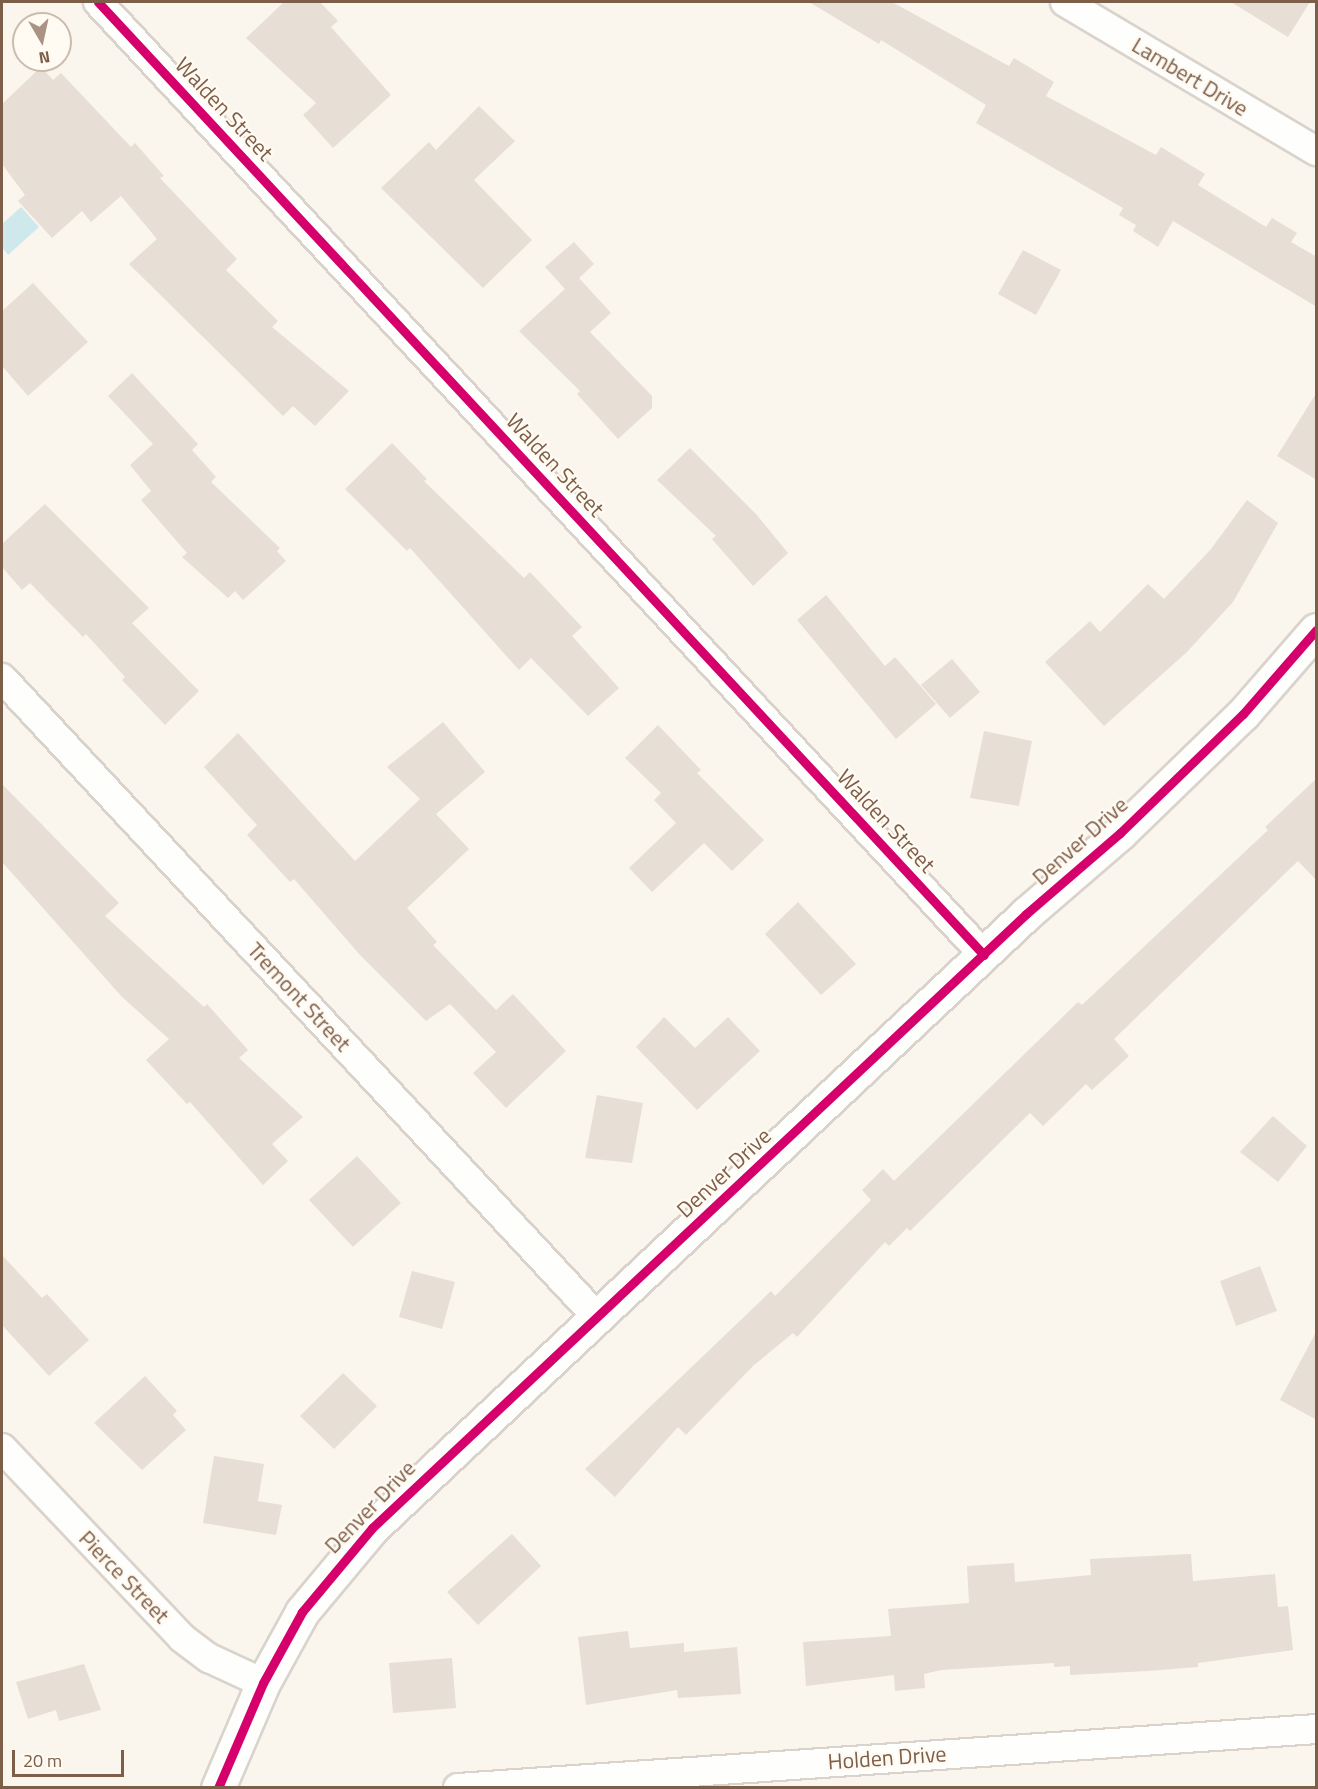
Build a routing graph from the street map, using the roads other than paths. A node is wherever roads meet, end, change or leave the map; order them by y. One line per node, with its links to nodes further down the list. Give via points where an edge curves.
1 (98, 2): 6 (street, Walden Street)
2 (1065, 2): 3 (street, Lambert Drive)
3 (1317, 151)
4 (1317, 630): 6 (street, Denver Drive, via 1235,722 1120,833)
5 (2, 678): 7 (street, Tremont Street)
6 (984, 955): 7 (street, Denver Drive)
7 (597, 1317): 9 (street, Denver Drive, via 372,1528 302,1612)
8 (2, 1448): 9 (street, Pierce Street, via 182,1638 209,1658)
9 (263, 1683): 11 (street, Denver Drive)
10 (1317, 1729): 12 (street, Holden Drive)
11 (219, 1788)
12 (458, 1788)

